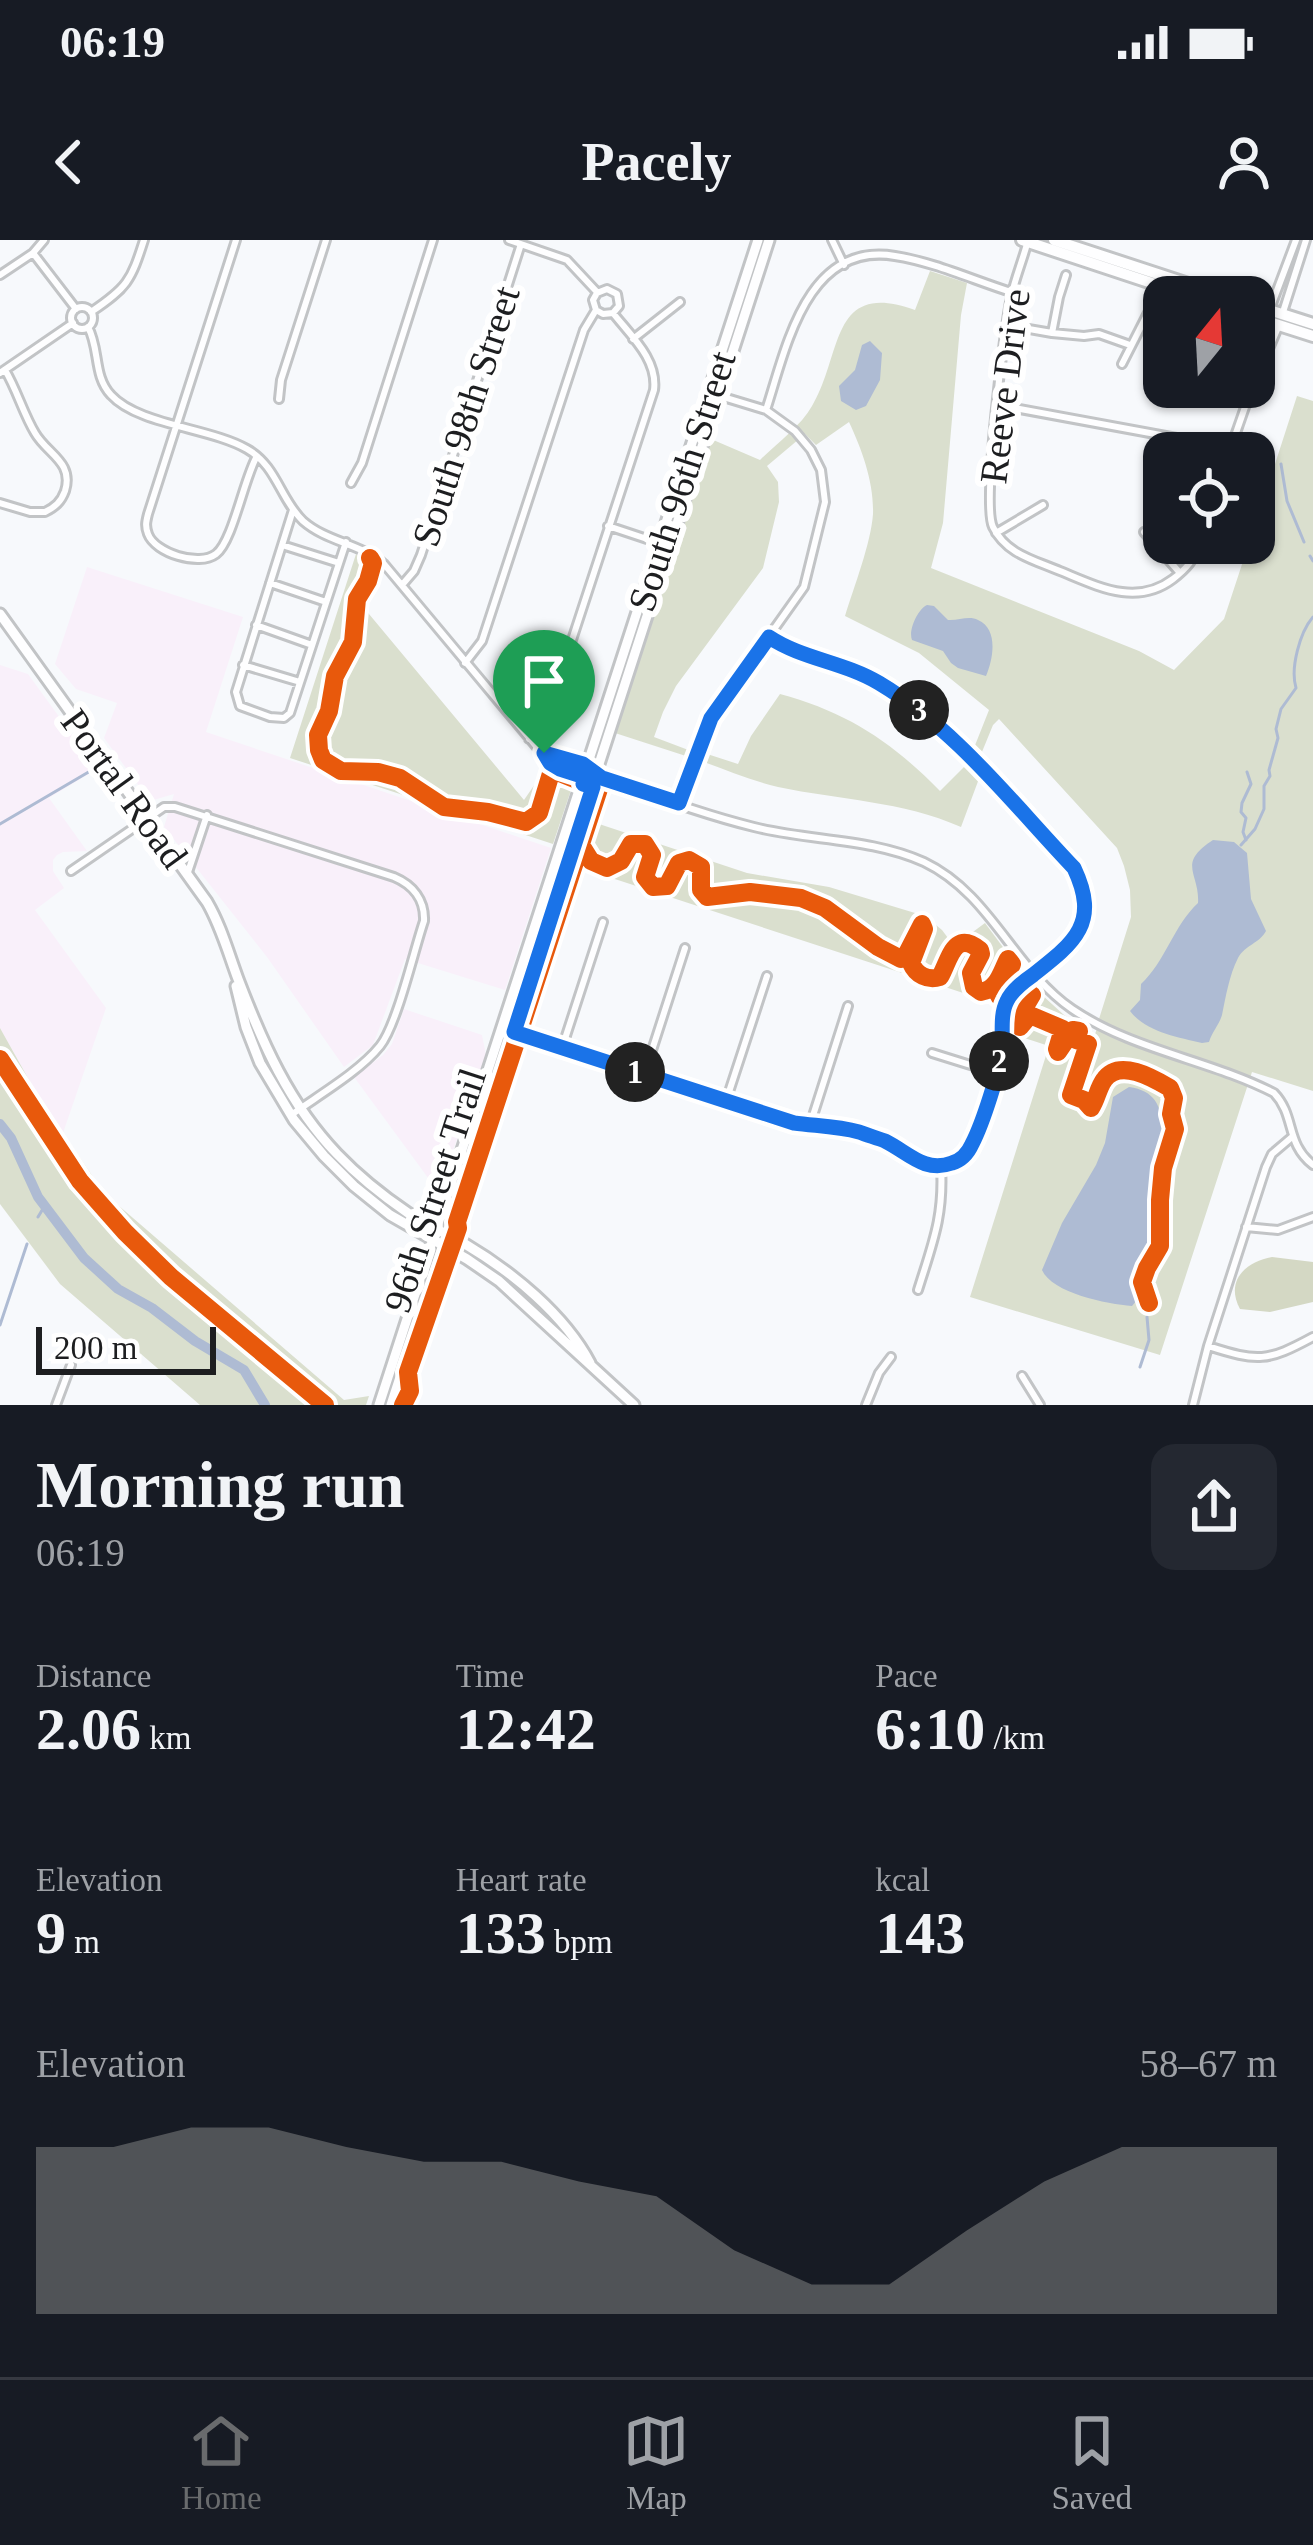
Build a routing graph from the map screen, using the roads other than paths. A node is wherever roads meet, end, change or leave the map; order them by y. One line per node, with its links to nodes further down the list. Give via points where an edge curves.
1 (44, 240): 15 (street)
2 (144, 240): 28 (street, via 131,279)
3 (236, 240): 47 (street)
4 (326, 240): 44 (street)
5 (433, 240): 50 (street)
6 (508, 240): 14 (street)
7 (758, 240): 43 (main road, South 96th Street)
8 (770, 240): 43 (main road, South 96th Street)
9 (832, 240): 16 (street)
10 (1054, 240): 19 (main road)
11 (1296, 240): 24 (street)
12 (1306, 240): 25 (street)
13 (1026, 241): 20 (main road); 21 (street, Reeve Drive)
14 (521, 244): 22 (street, via 570,262); 64 (street, South 98th Street, via 421,555)
15 (33, 253): 17 (street); 26 (street)
16 (844, 265): 21 (street, via 896,256); 46 (street, via 806,298)
17 (0, 275)
18 (1066, 275): 37 (street)
19 (1164, 276)
20 (1143, 280)
21 (1012, 292): 35 (street, Reeve Drive)
22 (597, 293): 27 (street); 29 (street, via 617,294)
23 (680, 302): 39 (street)
24 (1275, 303)
25 (1275, 307)
26 (76, 309): 28 (street); 33 (street)
27 (596, 310): 29 (street); 70 (street, via 482,641)
28 (91, 312): 36 (street)
29 (614, 313): 39 (street)
30 (1275, 319): 34 (main road)
31 (1275, 320): 38 (main road)
32 (1143, 321): 40 (street)
33 (73, 323): 36 (street); 42 (street)
34 (1313, 324)
35 (1006, 325): 37 (street); 45 (street, Reeve Drive)
36 (88, 327): 47 (street, via 100,377 115,400)
37 (1052, 333): 40 (street, via 1099,334)
38 (1313, 336)
39 (633, 339): 54 (street, via 654,371 654,390)
40 (1130, 345): 41 (street)
41 (1122, 364)
42 (2, 371): 51 (street, via 39,441 65,468 66,488 49,511)
43 (715, 394): 46 (street); 57 (main road, South 96th Street)
44 (279, 399)
45 (998, 405): 48 (street); 55 (street, Reeve Drive, via 989,506)
46 (766, 410): 68 (street, via 811,450 825,502 804,587)
47 (176, 424): 49 (street); 49 (street, via 146,524 156,545 202,560 221,549)
48 (1143, 434)
49 (257, 456): 53 (street)
50 (351, 483)
51 (0, 503)
52 (1043, 505): 55 (street)
53 (293, 510): 56 (street); 58 (street)
54 (608, 526): 57 (street); 73 (street, via 550,710)
55 (996, 533): 62 (street, via 1017,554 1116,592 1147,592)
56 (346, 542): 59 (street); 64 (street, via 377,558)
57 (662, 544): 74 (main road, South 96th Street)
58 (282, 545): 59 (street); 63 (street)
59 (339, 563): 65 (street)
60 (1172, 564): 62 (street)
61 (1190, 564): 62 (street)
62 (1180, 573)
63 (270, 583): 65 (street); 67 (street)
64 (402, 585): 70 (street)
65 (326, 602): 69 (street)
66 (0, 614): 77 (main road, Portal Road)
67 (256, 625): 69 (street); 71 (street)
68 (769, 637): 75 (street, via 711,718); 82 (street, via 864,675 925,715 1074,868 1086,904 1079,932)
69 (312, 645): 72 (street)
70 (465, 663): 73 (street)
71 (243, 665): 72 (street); 72 (street, via 237,703 270,717 288,716)
72 (300, 682)
73 (529, 739): 74 (street)
74 (590, 773): 75 (street); 85 (main road, South 96th Street)
75 (679, 803): 82 (street, via 918,860 976,899)
76 (208, 815): 77 (street, via 164,807); 79 (street); 91 (street, via 394,877 422,907 380,1047)
77 (147, 817): 78 (street); 79 (main road, Portal Road)
78 (71, 871)
79 (188, 872): 91 (main road, Portal Road, via 217,920)
80 (603, 922): 86 (street)
81 (685, 948): 89 (street)
82 (1033, 974): 88 (street, via 1006,1002); 93 (street, via 1089,1020 1274,1093)
83 (766, 976): 90 (street)
84 (848, 1006): 92 (street)
85 (509, 1030): 86 (street); 98 (main road, South 96th Street)
86 (562, 1048): 89 (street)
87 (932, 1052): 88 (street)
88 (996, 1073): 95 (street, via 974,1142)
89 (644, 1075): 90 (street)
90 (726, 1101): 92 (street)
91 (295, 1112): 98 (main road, Portal Road)
92 (809, 1125): 95 (street, via 857,1132 920,1164)
93 (1292, 1137): 94 (street); 97 (street, via 1272,1154)
94 (1313, 1165)
95 (941, 1166): 99 (street, via 940,1220)
96 (1313, 1217): 97 (street, via 1278,1230)
97 (1246, 1227): 101 (street)
98 (440, 1237): 106 (main road, South 96th Street); 107 (main road, South 96th Street); 108 (main road, Portal Road, via 481,1254 527,1289)
99 (918, 1290)
100 (1313, 1337): 101 (street, via 1264,1358)
101 (1208, 1346): 111 (street)
102 (891, 1357): 109 (street)
103 (71, 1365): 105 (street)
104 (1022, 1376): 110 (street)
105 (56, 1405)
106 (379, 1405)
107 (391, 1405)
108 (634, 1405)
109 (866, 1405)
110 (1040, 1405)
111 (1193, 1405)

